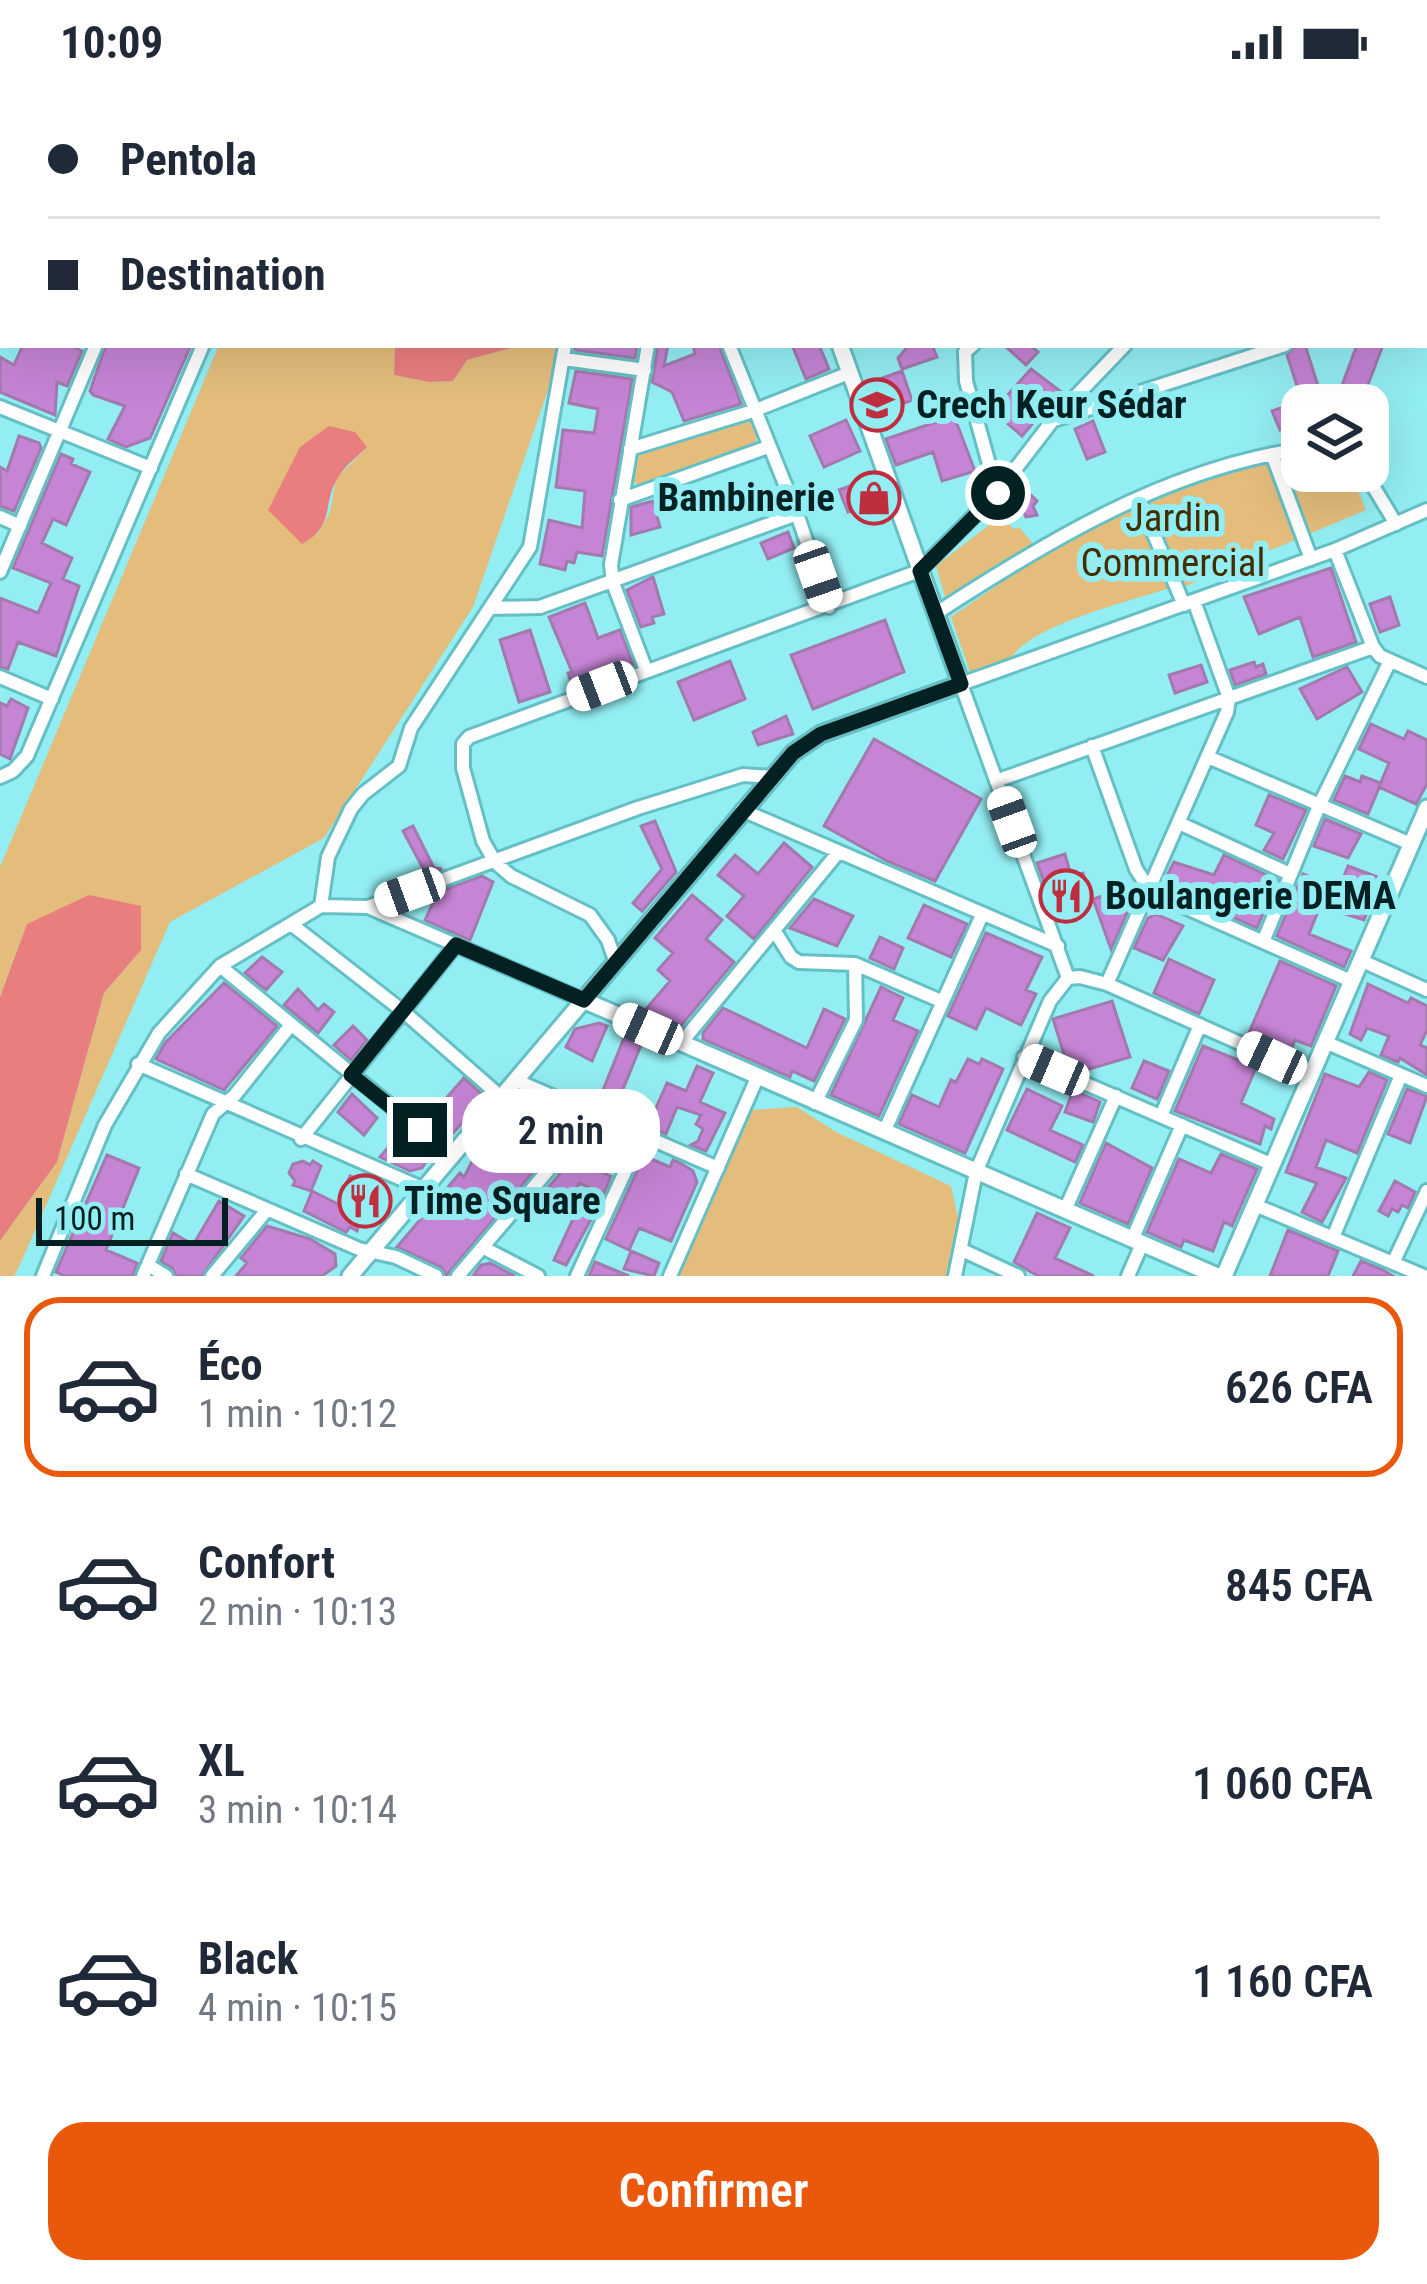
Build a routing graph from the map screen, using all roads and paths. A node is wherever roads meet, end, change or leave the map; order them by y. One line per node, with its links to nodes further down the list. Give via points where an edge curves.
1 (94, 348): 15 (street)
2 (202, 348): 20 (street)
3 (648, 348): 10 (street)
4 (730, 348): 13 (street)
5 (841, 348): 11 (street)
6 (964, 348): 22 (street)
7 (1116, 348): 14 (street)
8 (1276, 348): 14 (street)
9 (565, 352): 10 (street); 37 (street, via 530,547)
10 (645, 370): 17 (street)
11 (849, 373): 13 (street); 32 (street)
12 (0, 406): 15 (street)
13 (753, 411): 16 (street); 17 (street)
14 (1053, 420): 22 (street)
15 (60, 432): 20 (street); 29 (street)
16 (768, 447): 24 (street); 26 (street)
17 (630, 449): 24 (street)
18 (1281, 452): 19 (street)
19 (1272, 454): 23 (street); 31 (street)
20 (152, 468): 46 (street)
21 (1379, 492): 28 (street)
22 (998, 493): 32 (street)
23 (1139, 499): 35 (street); 38 (street, via 1046,543)
24 (620, 500): 34 (street)
25 (1427, 510): 28 (street)
26 (797, 514): 34 (street); 36 (street)
27 (0, 517): 29 (street)
28 (1396, 524): 30 (street)
29 (20, 526): 33 (street)
30 (1335, 550): 31 (street); 39 (street)
31 (1311, 559): 35 (street)
32 (920, 571): 36 (street); 38 (street)
33 (0, 572)
34 (613, 583): 37 (street, via 540,608); 41 (street)
35 (1189, 603): 44 (street); 45 (street)
36 (829, 607): 41 (street)
37 (491, 608): 61 (street, via 411,728 399,766 351,809 328,857)
38 (935, 614): 44 (street)
39 (1372, 647): 40 (street); 45 (street)
40 (1390, 661): 42 (street); 52 (street)
41 (646, 670): 58 (street, via 463,744 483,841)
42 (1427, 676)
43 (0, 677): 46 (street)
44 (961, 684): 50 (street, via 821,734); 51 (street)
45 (1229, 698): 47 (street); 48 (street)
46 (52, 700): 49 (street, via 27,756)
47 (1092, 746): 51 (street); 60 (street)
48 (1208, 758): 52 (street); 55 (street)
49 (0, 777)
50 (773, 777): 54 (street); 58 (street, via 743,775)
51 (996, 781): 68 (street)
52 (1319, 806): 56 (street); 59 (street)
53 (1427, 808): 56 (street)
54 (742, 811): 57 (street); 70 (street)
55 (1179, 823): 59 (street); 60 (street)
56 (1411, 844): 69 (street)
57 (837, 854): 63 (street); 65 (street)
58 (495, 862): 62 (street); 70 (street, via 590,915)
59 (1290, 874): 66 (street)
60 (1151, 892): 66 (street); 75 (street)
61 (321, 906): 62 (street); 64 (street)
62 (368, 907): 67 (street)
63 (982, 915): 68 (street); 78 (street)
64 (291, 924): 72 (street); 79 (street)
65 (774, 930): 71 (street, via 800,962); 83 (street)
66 (1262, 942): 74 (street)
67 (456, 945): 77 (street); 79 (street)
68 (1058, 946): 73 (street)
69 (1360, 960): 74 (street); 76 (street)
70 (616, 963): 77 (street)
71 (855, 964): 78 (street); 94 (street, via 856,1020)
72 (220, 966): 81 (street); 85 (street)
73 (1068, 978): 75 (street); 84 (street)
74 (1351, 981): 82 (street)
75 (1107, 984): 80 (street)
76 (1427, 990)
77 (584, 1000): 83 (street); 90 (street)
78 (941, 1001): 99 (street)
79 (404, 1012): 87 (street); 93 (street)
80 (1200, 1024): 86 (street); 97 (street)
81 (290, 1026): 87 (street); 95 (street)
82 (1324, 1042): 86 (street); 88 (street)
83 (681, 1043): 89 (street)
84 (1024, 1057): 92 (street); 105 (street)
85 (138, 1064): 95 (street); 119 (street)
86 (1309, 1074): 103 (street)
87 (351, 1075): 101 (street); 102 (street)
88 (1401, 1075): 91 (street); 112 (street)
89 (758, 1078): 94 (street); 104 (street)
90 (515, 1080): 93 (street); 96 (street)
91 (1427, 1086)
92 (1117, 1096): 97 (street); 111 (street)
93 (501, 1097): 102 (street)
94 (815, 1102): 99 (street)
95 (224, 1104): 101 (street); 106 (street)
96 (596, 1114): 100 (street); 114 (street)
97 (1161, 1116): 98 (street)
98 (1182, 1125): 103 (street); 113 (street)
99 (884, 1132): 105 (street)
100 (641, 1135): 104 (street); 126 (street)
101 (301, 1139): 107 (street)
102 (452, 1156): 107 (street)
103 (1271, 1164): 109 (street)
104 (718, 1168): 127 (street)
105 (976, 1172): 111 (street); 115 (street)
106 (186, 1174): 110 (street); 118 (street)
107 (424, 1189): 116 (street)
108 (1427, 1191): 117 (street)
109 (1255, 1205): 112 (street); 131 (street)
110 (267, 1210): 116 (street); 121 (street)
111 (1065, 1210): 113 (street)
112 (1334, 1235): 117 (street)
113 (1137, 1242): 130 (street); 131 (street)
114 (484, 1249): 124 (street); 125 (street)
115 (962, 1250): 128 (street); 129 (street)
116 (370, 1252): 122 (street); 123 (street)
117 (1394, 1261): 132 (street)
118 (146, 1270): 120 (street)
119 (44, 1276)
120 (166, 1276)
121 (212, 1276)
122 (350, 1276)
123 (436, 1276)
124 (458, 1276)
125 (538, 1276)
126 (577, 1276)
127 (670, 1276)
128 (956, 1276)
129 (1018, 1276)
130 (1128, 1276)
131 (1220, 1276)
132 (1424, 1276)

